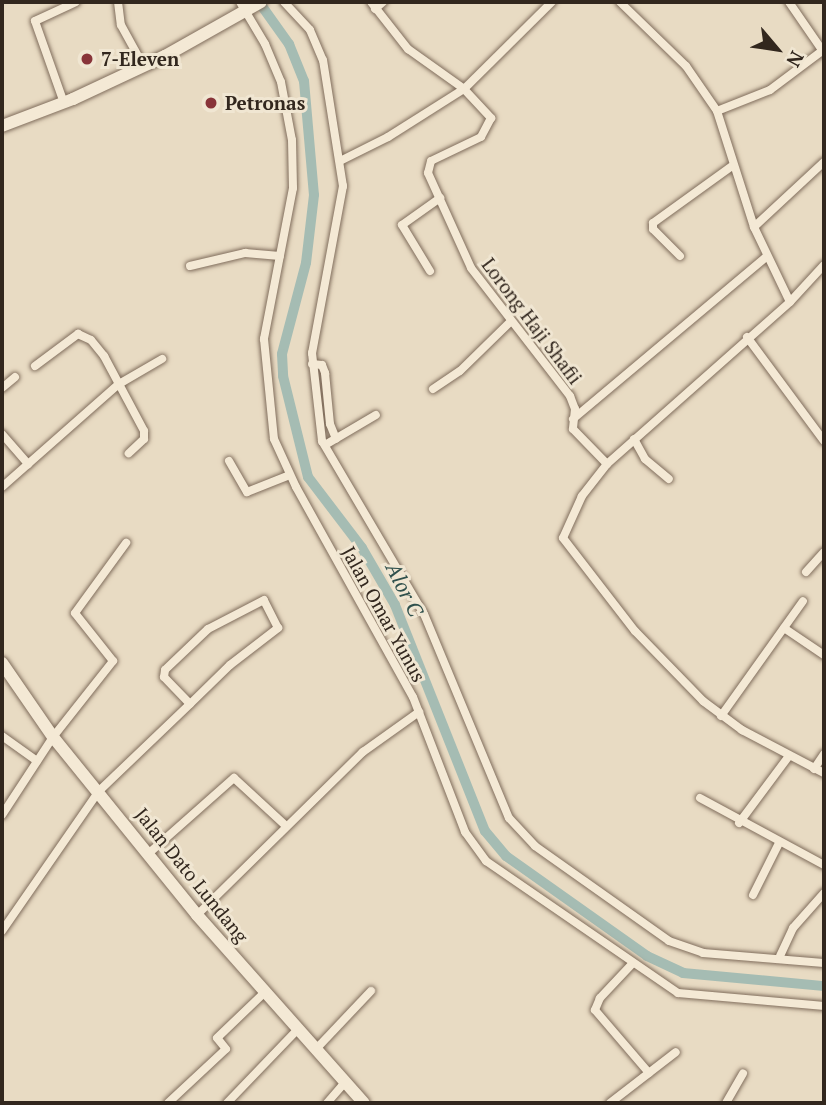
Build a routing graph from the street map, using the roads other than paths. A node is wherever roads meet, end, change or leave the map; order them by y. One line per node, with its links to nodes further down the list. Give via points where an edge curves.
1 (76, 2): 13 (street, via 35,21)
2 (118, 2): 11 (street, via 121,25)
3 (284, 2): 16 (street, via 317,43 329,80)
4 (383, 2): 8 (street)
5 (552, 2): 12 (street)
6 (789, 2): 10 (street)
7 (627, 4): 14 (street, via 686,66)
8 (373, 5): 12 (street, Lorong Haji Shafii, via 408,49)
9 (250, 6): 11 (main road); 21 (street, Jalan Omar Yunus, via 281,82 292,140 293,188)
10 (823, 52): 14 (street, via 770,90)
11 (143, 65): 13 (main road)
12 (464, 89): 16 (street, via 388,137); 19 (street, Lorong Haji Shafii, via 487,112 490,125 481,137 431,161 428,173)
13 (64, 103): 15 (main road)
14 (717, 111): 18 (street)
15 (2, 126)
16 (340, 160): 31 (street, via 341,209 316,318)
17 (824, 162): 20 (street)
18 (732, 166): 20 (street); 22 (street, via 653,223 653,229)
19 (440, 198): 26 (street, via 402,225); 28 (street, Lorong Haji Shafii, via 471,268)
20 (754, 227): 23 (street)
21 (280, 256): 25 (street, via 244,253); 48 (street, Jalan Omar Yunus, via 267,307 264,377 274,439)
22 (680, 256)
23 (767, 256): 27 (street); 38 (street, via 586,413)
24 (824, 265): 27 (street)
25 (190, 267)
26 (430, 271)
27 (790, 302): 29 (street)
28 (511, 321): 36 (street, via 460,371); 38 (street, Lorong Haji Shafii, via 570,396)
29 (747, 337): 41 (street); 42 (street, via 790,389)
30 (162, 359): 34 (street)
31 (312, 364): 40 (street, via 322,365 325,373); 43 (street, via 316,417)
32 (35, 366): 34 (street, via 78,334 84,335 104,356)
33 (15, 377): 35 (street)
34 (119, 384): 44 (street, via 145,434); 46 (street)
35 (2, 388)
36 (433, 389)
37 (376, 415): 40 (street)
38 (573, 419): 47 (street, Lorong Haji Shafii, via 573,429)
39 (2, 434): 46 (street)
40 (336, 439): 43 (street)
41 (634, 439): 47 (street); 49 (street, via 645,459)
42 (824, 441)
43 (325, 445): 80 (street, via 418,602 505,809 522,834 669,941 703,953)
44 (129, 453)
45 (229, 461): 48 (street, via 247,492)
46 (28, 464): 50 (street)
47 (607, 464): 60 (street, via 582,495 563,538 635,631)
48 (290, 475): 59 (street, Jalan Omar Yunus)
49 (669, 479)
50 (2, 487)
51 (126, 543): 62 (street, via 75,613 113,661)
52 (824, 552): 53 (street)
53 (806, 572)
54 (803, 601): 55 (street)
55 (784, 628): 56 (street); 60 (street)
56 (824, 655)
57 (2, 663): 62 (main road, Jalan Dato Lundang)
58 (190, 704): 58 (street, via 278,628 267,602 257,600 208,629 165,670 164,677); 68 (street)
59 (419, 712): 72 (street, via 386,732); 82 (street, Jalan Omar Yunus, via 474,848)
60 (721, 716): 64 (street)
61 (2, 736): 65 (street)
62 (53, 737): 65 (street); 68 (main road, Jalan Dato Lundang)
63 (824, 754): 66 (street)
64 (789, 756): 66 (street); 71 (street)
65 (37, 761): 70 (street)
66 (814, 769): 67 (street)
67 (824, 773)
68 (99, 791): 74 (main road, Jalan Dato Lundang); 79 (street)
69 (700, 798): 71 (street)
70 (2, 816)
71 (739, 822): 73 (street)
72 (285, 825): 74 (street, via 234,778); 78 (street)
73 (779, 843): 75 (street); 77 (street)
74 (148, 854): 78 (main road, Jalan Dato Lundang)
75 (824, 865)
76 (824, 892): 80 (street, via 793,929)
77 (752, 895)
78 (197, 915): 84 (main road, Jalan Dato Lundang)
79 (4, 926)
80 (780, 956): 81 (street)
81 (824, 963)
82 (632, 964): 85 (street, Jalan Omar Yunus, via 678,993); 89 (street, via 600,998 595,1010)
83 (371, 990): 87 (street)
84 (265, 992): 86 (main road, Jalan Dato Lundang); 92 (street, via 217,1038 226,1049)
85 (824, 1006)
86 (298, 1030): 87 (main road, Jalan Dato Lundang); 93 (street)
87 (316, 1049): 91 (main road, Jalan Dato Lundang)
88 (676, 1052): 89 (street)
89 (649, 1073): 96 (street)
90 (743, 1073): 97 (street)
91 (345, 1082): 94 (street); 95 (main road, Jalan Dato Lundang)
92 (167, 1103)
93 (227, 1103)
94 (327, 1103)
95 (364, 1103)
96 (610, 1103)
97 (726, 1103)

